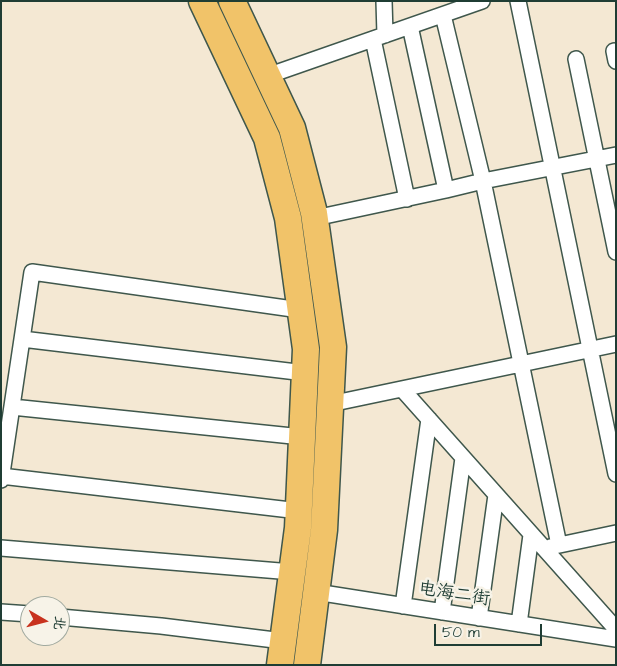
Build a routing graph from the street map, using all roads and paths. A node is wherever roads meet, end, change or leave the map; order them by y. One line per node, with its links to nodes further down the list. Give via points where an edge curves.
1 (202, 1): 17 (highway, via 267,138)
2 (232, 1): 10 (highway)
3 (384, 1): 8 (street)
4 (482, 1): 6 (street)
5 (518, 1): 13 (street)
6 (443, 15): 7 (street); 14 (street)
7 (410, 26): 8 (street); 16 (street)
8 (379, 37): 10 (street); 18 (street)
9 (576, 59): 12 (street)
10 (267, 76): 15 (highway, via 292,128)
11 (616, 155): 12 (street)
12 (597, 159): 13 (street); 20 (street)
13 (553, 168): 14 (street); 24 (street)
14 (483, 181): 16 (street); 25 (street)
15 (307, 186): 17 (highway); 19 (highway)
16 (446, 190): 18 (street)
17 (282, 194): 21 (highway)
18 (407, 199): 19 (street)
19 (315, 218): 28 (highway, via 333,348)
20 (616, 252)
21 (300, 310): 22 (street, via 32,272); 26 (highway, via 306,349)
22 (22, 339): 26 (street); 29 (street)
23 (616, 344): 24 (street)
24 (590, 349): 25 (street); 33 (street)
25 (521, 364): 27 (street); 40 (street)
26 (305, 372): 31 (highway)
27 (402, 388): 28 (street); 30 (street)
28 (330, 404): 44 (highway, via 324,530)
29 (12, 406): 31 (street); 34 (street)
30 (429, 419): 32 (street); 45 (street)
31 (302, 437): 37 (highway)
32 (463, 458): 36 (street); 47 (street)
33 (616, 474)
34 (2, 476): 35 (street); 37 (street)
35 (1, 480)
36 (496, 495): 39 (street); 50 (street)
37 (299, 511): 43 (highway)
38 (616, 533): 40 (street)
39 (531, 535): 42 (street); 51 (street)
40 (559, 545): 42 (street)
41 (1, 548): 43 (street)
42 (544, 548): 52 (street)
43 (292, 572): 54 (highway)
44 (316, 592): 45 (street, 电海二街); 55 (highway)
45 (403, 606): 47 (street, 电海二街)
46 (1, 612): 48 (street)
47 (442, 612): 50 (street, 电海二街)
48 (20, 613)
49 (70, 618): 54 (street, via 161,626)
50 (479, 618): 51 (street, 电海二街)
51 (519, 624): 53 (street, 电海二街)
52 (616, 629)
53 (616, 639)
54 (282, 653)
55 (307, 665)

